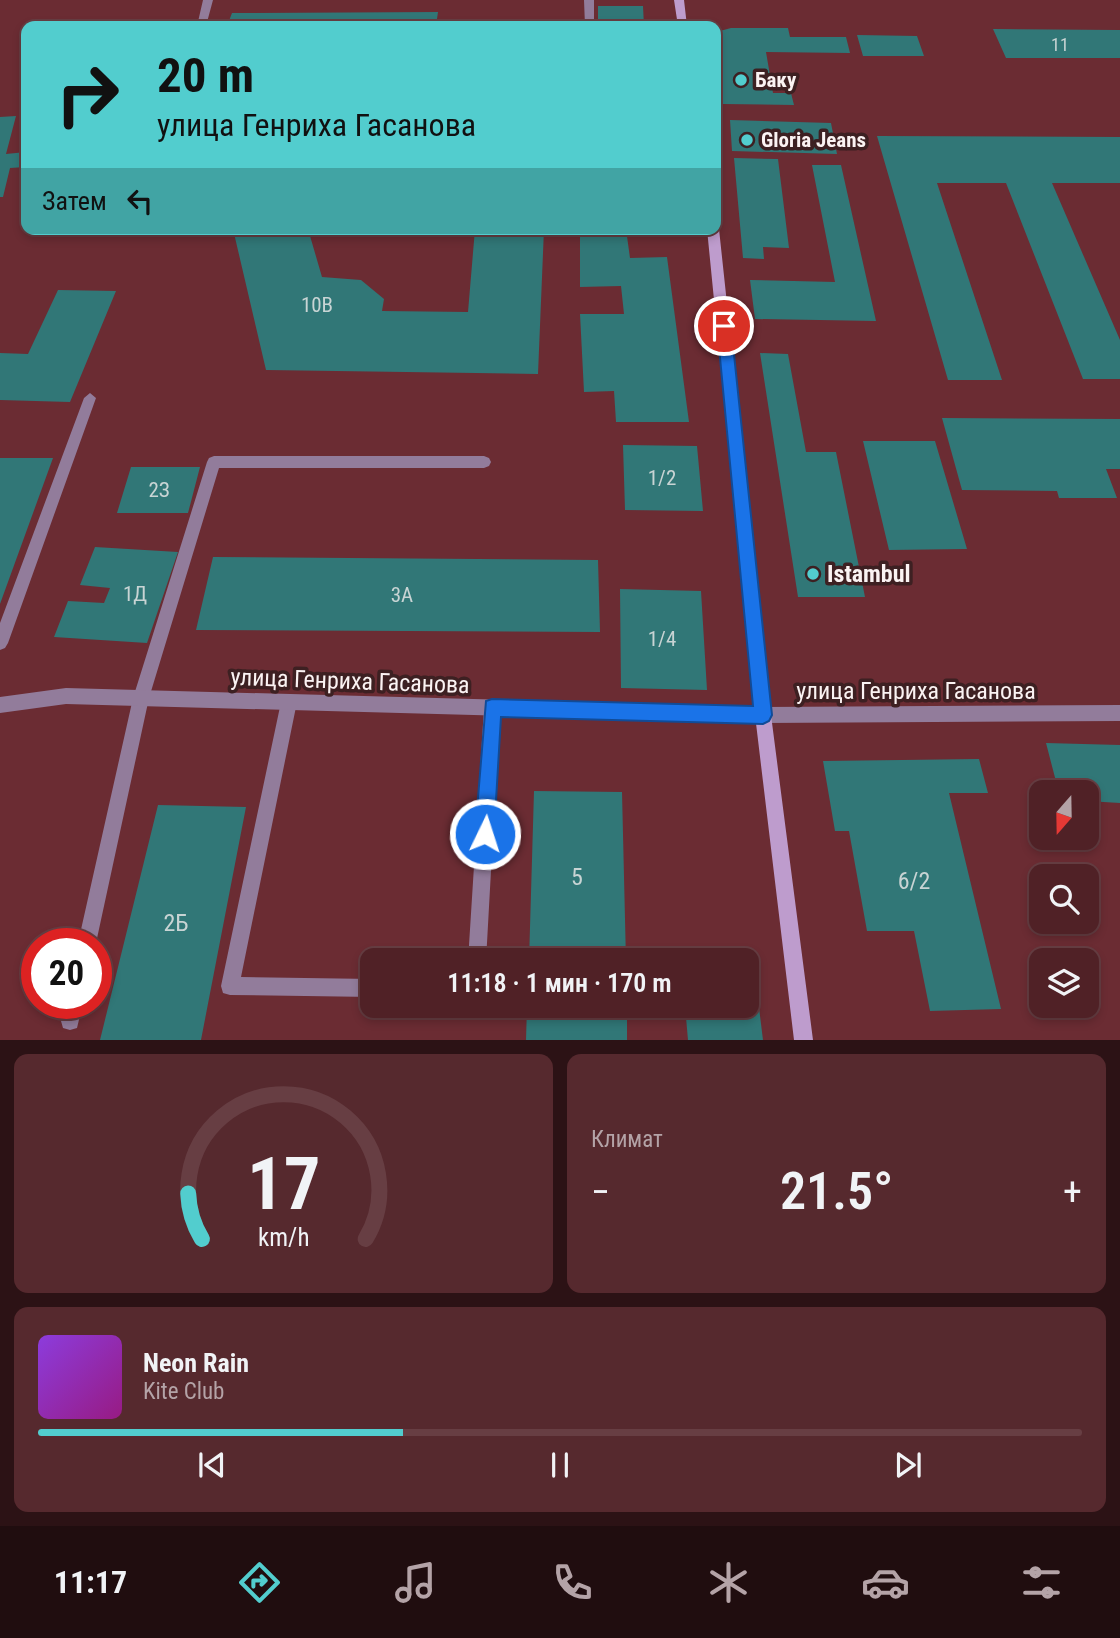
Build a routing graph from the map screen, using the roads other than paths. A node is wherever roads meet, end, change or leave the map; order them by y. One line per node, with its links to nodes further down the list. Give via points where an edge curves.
1 (208, 0): 4 (street)
2 (589, 0): 5 (street)
3 (679, 0): 6 (street)
4 (202, 21)
5 (590, 21)
6 (682, 21)
7 (714, 235): 16 (street)
8 (90, 398): 10 (street)
9 (484, 462): 11 (street, via 214,462)
10 (0, 643)
11 (141, 698): 12 (street, улица Генриха Гасанова); 13 (street, улица Генриха Гасанова, via 66,696); 17 (street)
12 (289, 702): 14 (street, улица Генриха Гасанова); 19 (street, via 230,986)
13 (0, 705)
14 (492, 708): 16 (street, улица Генриха Гасанова); 18 (street)
15 (1120, 713): 16 (street, улица Генриха Гасанова)
16 (763, 715): 20 (street)
17 (90, 928)
18 (478, 948)
19 (360, 988)
20 (804, 1040)

